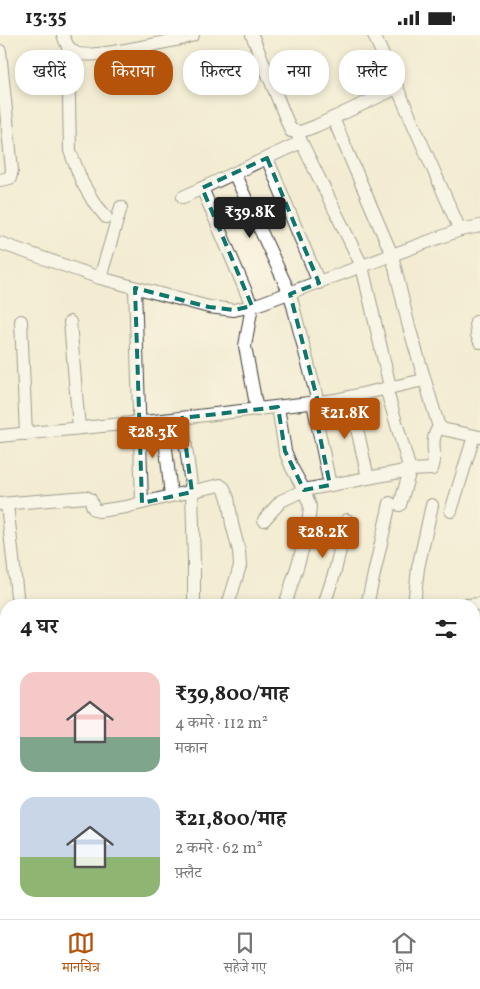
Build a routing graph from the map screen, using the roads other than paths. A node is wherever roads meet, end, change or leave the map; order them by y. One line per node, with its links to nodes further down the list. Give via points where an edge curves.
1 (63, 35): 5 (street)
2 (193, 35): 5 (street, via 102,54 78,54)
3 (252, 35): 13 (street, via 291,131)
4 (374, 35): 6 (street)
5 (68, 48): 21 (street, via 70,151 82,182)
6 (381, 50)
7 (0, 51): 8 (street)
8 (2, 92): 11 (street)
9 (380, 95): 12 (street)
10 (401, 95): 23 (street)
11 (3, 115): 14 (street)
12 (333, 118): 13 (street, via 300,132); 25 (street)
13 (298, 137): 15 (street); 26 (street)
14 (4, 139): 17 (street, via 12,170 10,178)
15 (267, 158): 16 (street); 28 (street)
16 (234, 173): 18 (street); 30 (street)
17 (0, 180)
18 (202, 188): 19 (street); 31 (street)
19 (183, 197)
20 (121, 207): 27 (street)
21 (106, 217)
22 (480, 226): 23 (street)
23 (460, 230): 25 (street)
24 (0, 243): 27 (street)
25 (392, 255): 26 (street); 36 (street)
26 (362, 266): 28 (street); 37 (street)
27 (100, 278): 29 (street)
28 (319, 283): 30 (street)
29 (135, 288): 31 (street, via 209,307 234,310); 44 (street)
30 (290, 294): 31 (street); 39 (street)
31 (252, 306): 41 (street, via 245,346)
32 (20, 321): 47 (street)
33 (480, 321): 35 (street, via 476,322 476,335)
34 (70, 322): 46 (street)
35 (480, 341)
36 (424, 380): 37 (street); 45 (street)
37 (388, 388): 38 (street); 50 (street)
38 (350, 397): 39 (street); 51 (street)
39 (315, 403): 40 (street); 52 (street)
40 (278, 407): 41 (street); 53 (street, via 285,451)
41 (258, 410): 42 (street)
42 (182, 418): 43 (street); 54 (street)
43 (163, 420): 44 (street); 55 (street)
44 (139, 422): 46 (street); 56 (street)
45 (439, 427): 49 (street); 50 (street, via 434,437 433,467)
46 (79, 428): 47 (street)
47 (26, 434): 48 (street)
48 (0, 436)
49 (477, 437): 59 (street)
50 (410, 470): 51 (street); 67 (street, via 395,504)
51 (368, 478): 52 (street)
52 (330, 485): 53 (street)
53 (304, 490): 60 (street, via 281,501); 65 (street, via 310,506 308,528)
54 (192, 492): 55 (street); 63 (street); 64 (street, via 220,485 228,498 240,566)
55 (171, 496): 56 (street)
56 (142, 503): 57 (street, via 99,511 86,497)
57 (4, 504): 62 (street)
58 (432, 505): 68 (street)
59 (451, 511)
60 (264, 520)
61 (347, 520): 66 (street)
62 (17, 599)
63 (194, 599)
64 (230, 599)
65 (287, 599)
66 (326, 599)
67 (369, 599)
68 (415, 599)

